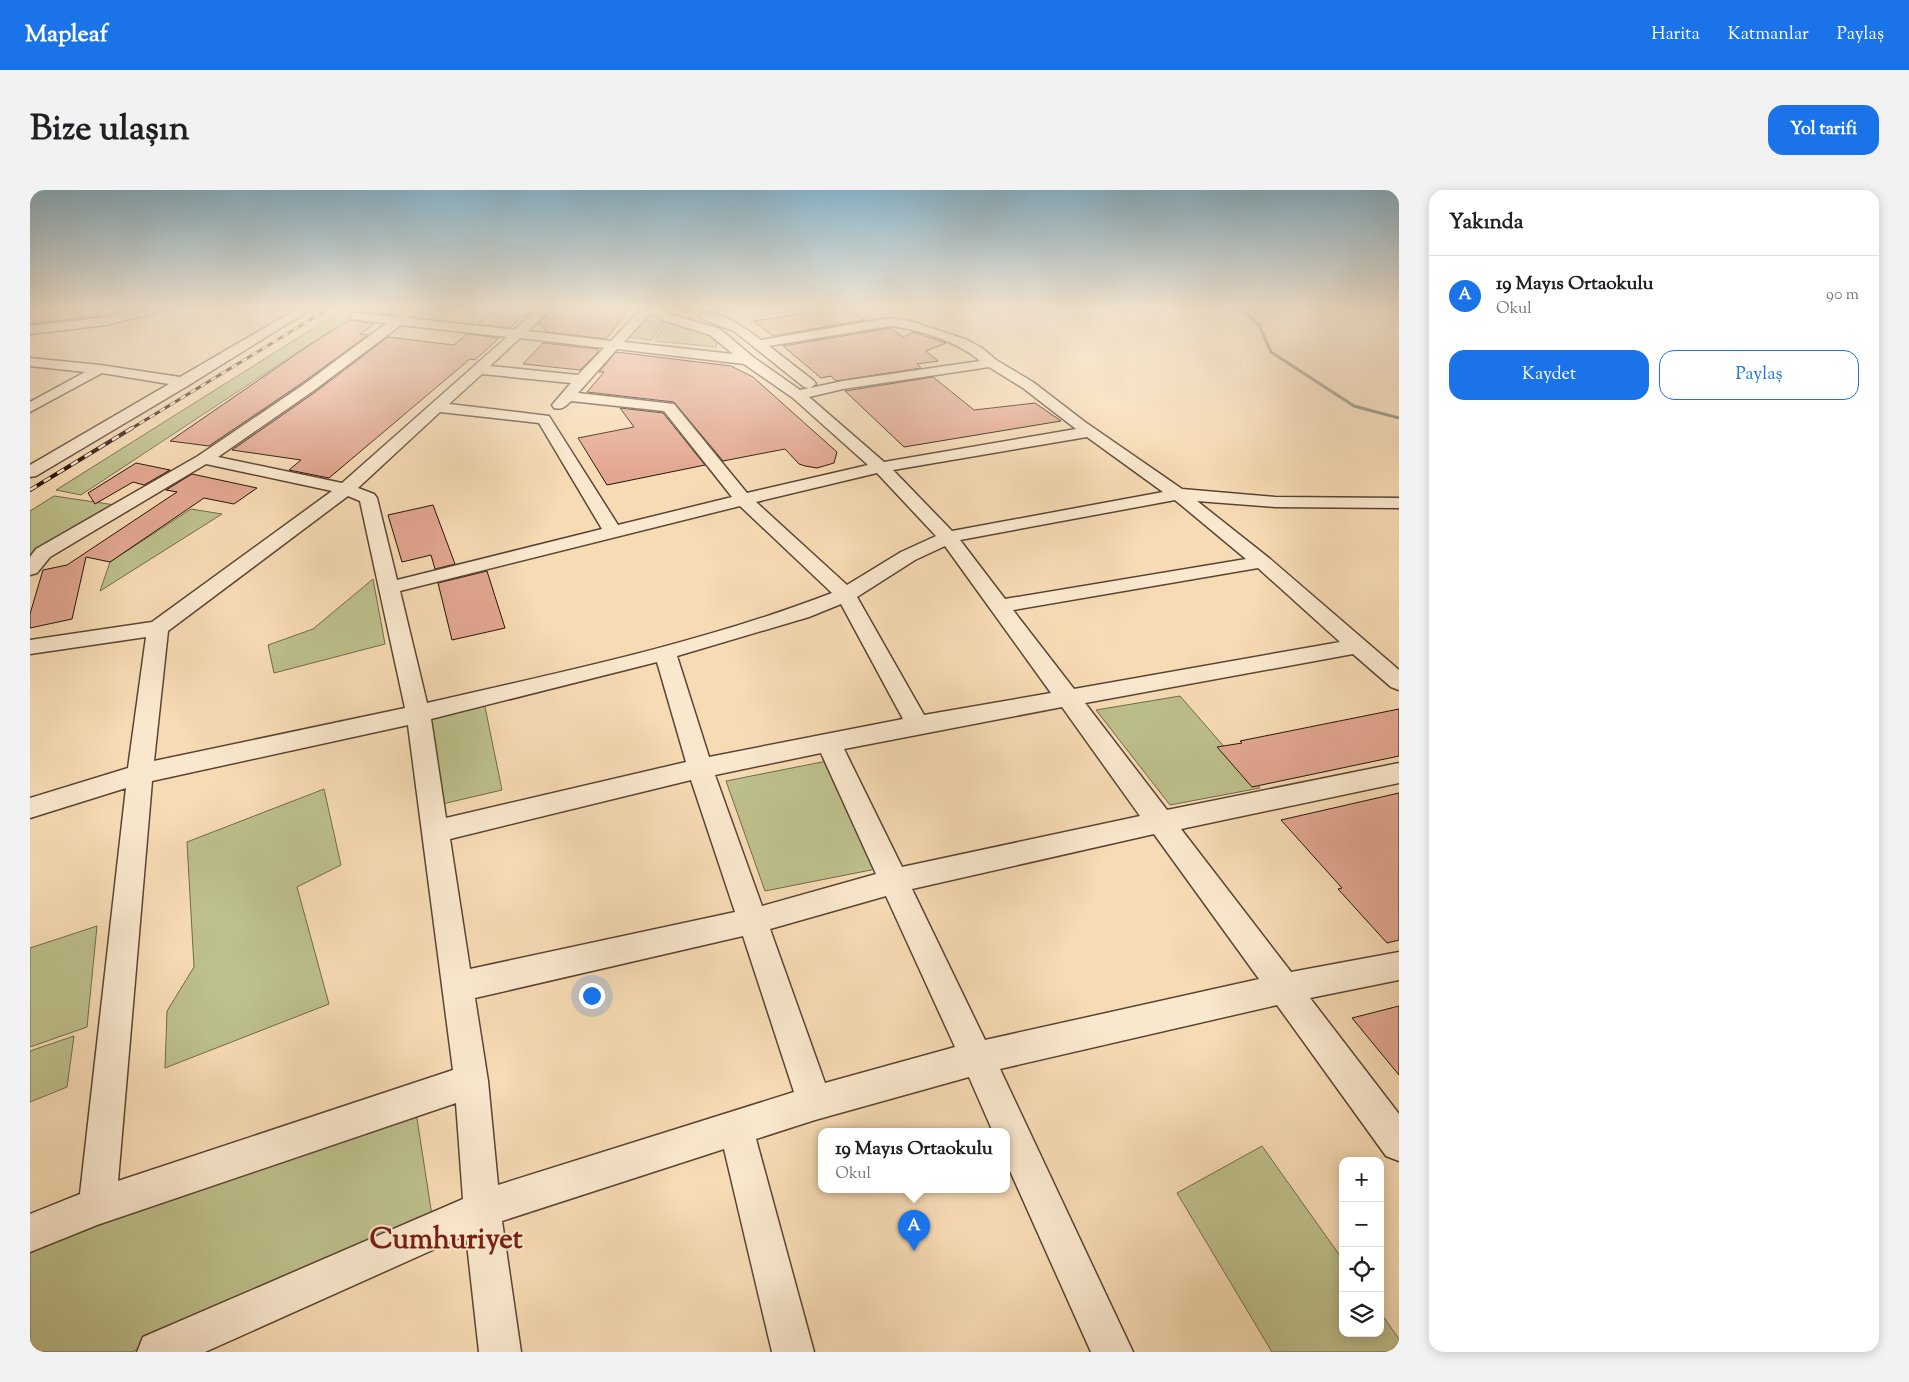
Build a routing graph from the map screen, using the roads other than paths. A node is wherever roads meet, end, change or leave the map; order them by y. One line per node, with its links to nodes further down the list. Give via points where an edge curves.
1 (42, 363): 10 (street)
2 (215, 363): 13 (street)
3 (341, 363): 21 (street)
4 (484, 363): 11 (street)
5 (596, 363): 12 (street)
6 (753, 363): 15 (street)
7 (783, 363): 14 (street)
8 (989, 363): 14 (street)
9 (991, 363): 20 (street, via 1028,385)
10 (100, 369): 13 (street); 18 (street)
11 (478, 369): 12 (street); 17 (street)
12 (582, 380): 16 (street)
13 (184, 382): 23 (street)
14 (817, 391): 15 (street)
15 (798, 395): 22 (street)
16 (568, 396): 19 (street); 26 (street, via 669,407)
17 (437, 407): 19 (street); 24 (street)
18 (30, 408)
19 (544, 419): 28 (street)
20 (1089, 432): 22 (street); 25 (street)
21 (204, 459): 24 (street); 31 (street, via 43,553)
22 (881, 468): 26 (street); 29 (street)
23 (30, 472)
24 (346, 488): 32 (street, via 368,498); 35 (street)
25 (1178, 494): 27 (street, via 1275,502); 29 (street); 30 (street)
26 (742, 498): 28 (street); 33 (street)
27 (1399, 503)
28 (612, 530): 32 (street)
29 (948, 537): 33 (street, via 908,556); 34 (street)
30 (1262, 562): 34 (street); 36 (street)
31 (30, 569)
32 (389, 588): 41 (street)
33 (846, 595): 38 (street, via 802,612); 42 (street)
34 (999, 606): 40 (street)
35 (158, 628): 37 (street); 46 (street)
36 (1357, 646): 39 (street); 40 (street)
37 (30, 647)
38 (664, 653): 41 (street); 44 (street)
39 (1399, 682)
40 (1067, 698): 42 (street); 48 (street)
41 (418, 714): 46 (street); 49 (street)
42 (918, 725): 43 (street)
43 (829, 743): 44 (street); 50 (street)
44 (700, 768): 49 (street); 51 (street)
45 (1399, 772): 48 (street)
46 (140, 774): 47 (street); 62 (street)
47 (30, 808)
48 (1160, 822): 50 (street); 54 (street)
49 (434, 832): 53 (street)
50 (894, 881): 51 (street); 55 (street)
51 (753, 921): 53 (street); 57 (street)
52 (1399, 966): 54 (street)
53 (457, 986): 56 (street)
54 (1286, 988): 55 (street); 61 (street)
55 (977, 1058): 57 (street); 59 (street)
56 (470, 1081): 62 (street); 63 (street)
57 (815, 1103): 58 (street)
58 (736, 1128): 63 (street); 67 (street)
59 (1009, 1128)
60 (1010, 1130): 68 (street)
61 (1399, 1143)
62 (97, 1206): 64 (street)
63 (482, 1209): 65 (street); 66 (street)
64 (30, 1233)
65 (158, 1352)
66 (500, 1352)
67 (793, 1352)
68 (1112, 1352)

